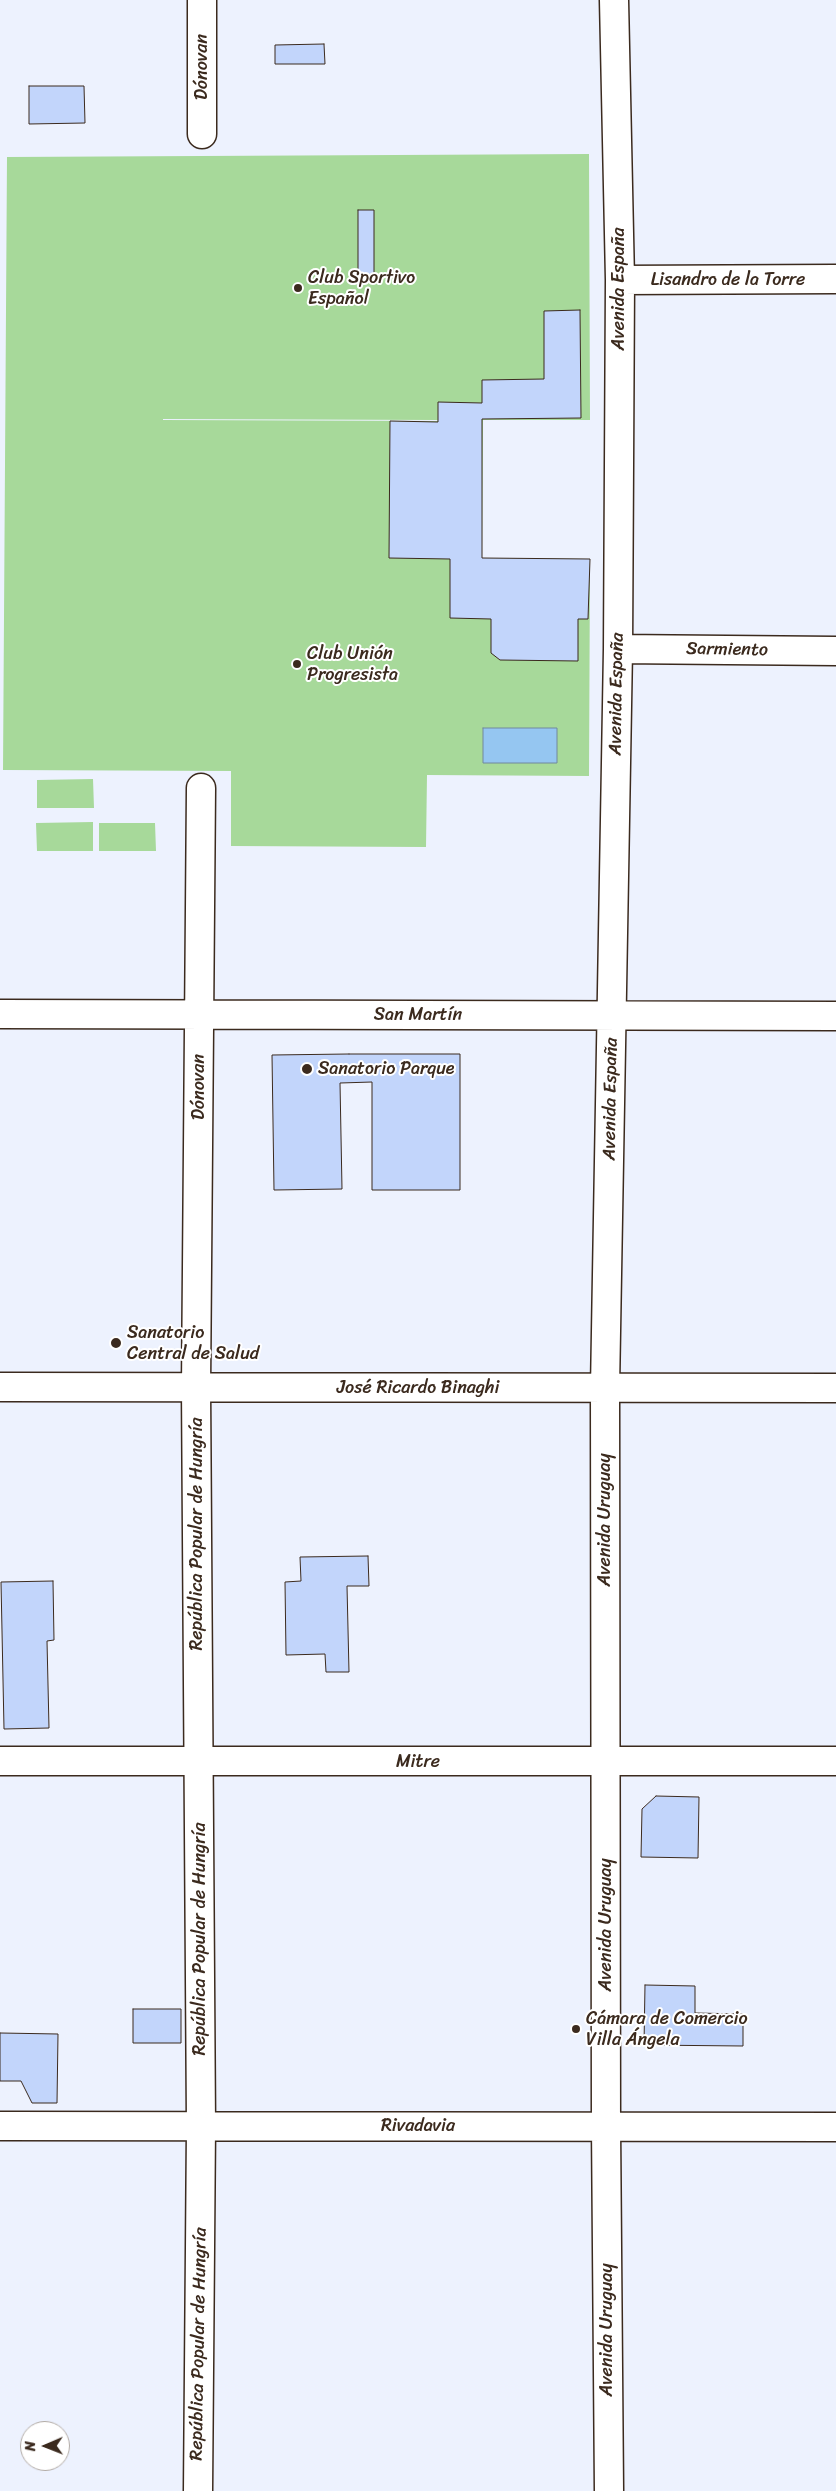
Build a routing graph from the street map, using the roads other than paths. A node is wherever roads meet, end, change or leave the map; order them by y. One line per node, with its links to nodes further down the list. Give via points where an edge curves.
1 (202, 0): 3 (street, Dónovan)
2 (614, 0): 5 (street, Avenida España)
3 (202, 134)
4 (836, 279): 5 (street, Lisandro de la Torre)
5 (620, 280): 6 (street, Avenida España)
6 (618, 649): 7 (street, Sarmiento); 11 (street, Avenida España)
7 (836, 651)
8 (201, 788): 10 (street, Dónovan)
9 (0, 1014): 10 (street, San Martín)
10 (200, 1014): 11 (street, San Martín); 14 (street, Dónovan)
11 (613, 1016): 12 (street, San Martín); 15 (street, Avenida España)
12 (836, 1016)
13 (0, 1387): 14 (street, José Ricardo Binaghi)
14 (196, 1387): 15 (street, José Ricardo Binaghi); 18 (street, República Popular de Hungría)
15 (605, 1388): 16 (street, José Ricardo Binaghi); 20 (street, Avenida Uruguay)
16 (836, 1388)
17 (0, 1761): 18 (street, Mitre)
18 (199, 1761): 20 (street, Mitre); 22 (street, República Popular de Hungría)
19 (836, 1761): 20 (street, Mitre)
20 (606, 1762): 23 (street, Avenida Uruguay)
21 (0, 2126): 22 (street, Rivadavia)
22 (201, 2126): 23 (street, Rivadavia); 25 (street, República Popular de Hungría)
23 (606, 2126): 24 (street, Rivadavia); 26 (street, Avenida Uruguay)
24 (836, 2127)
25 (198, 2491)
26 (609, 2491)

